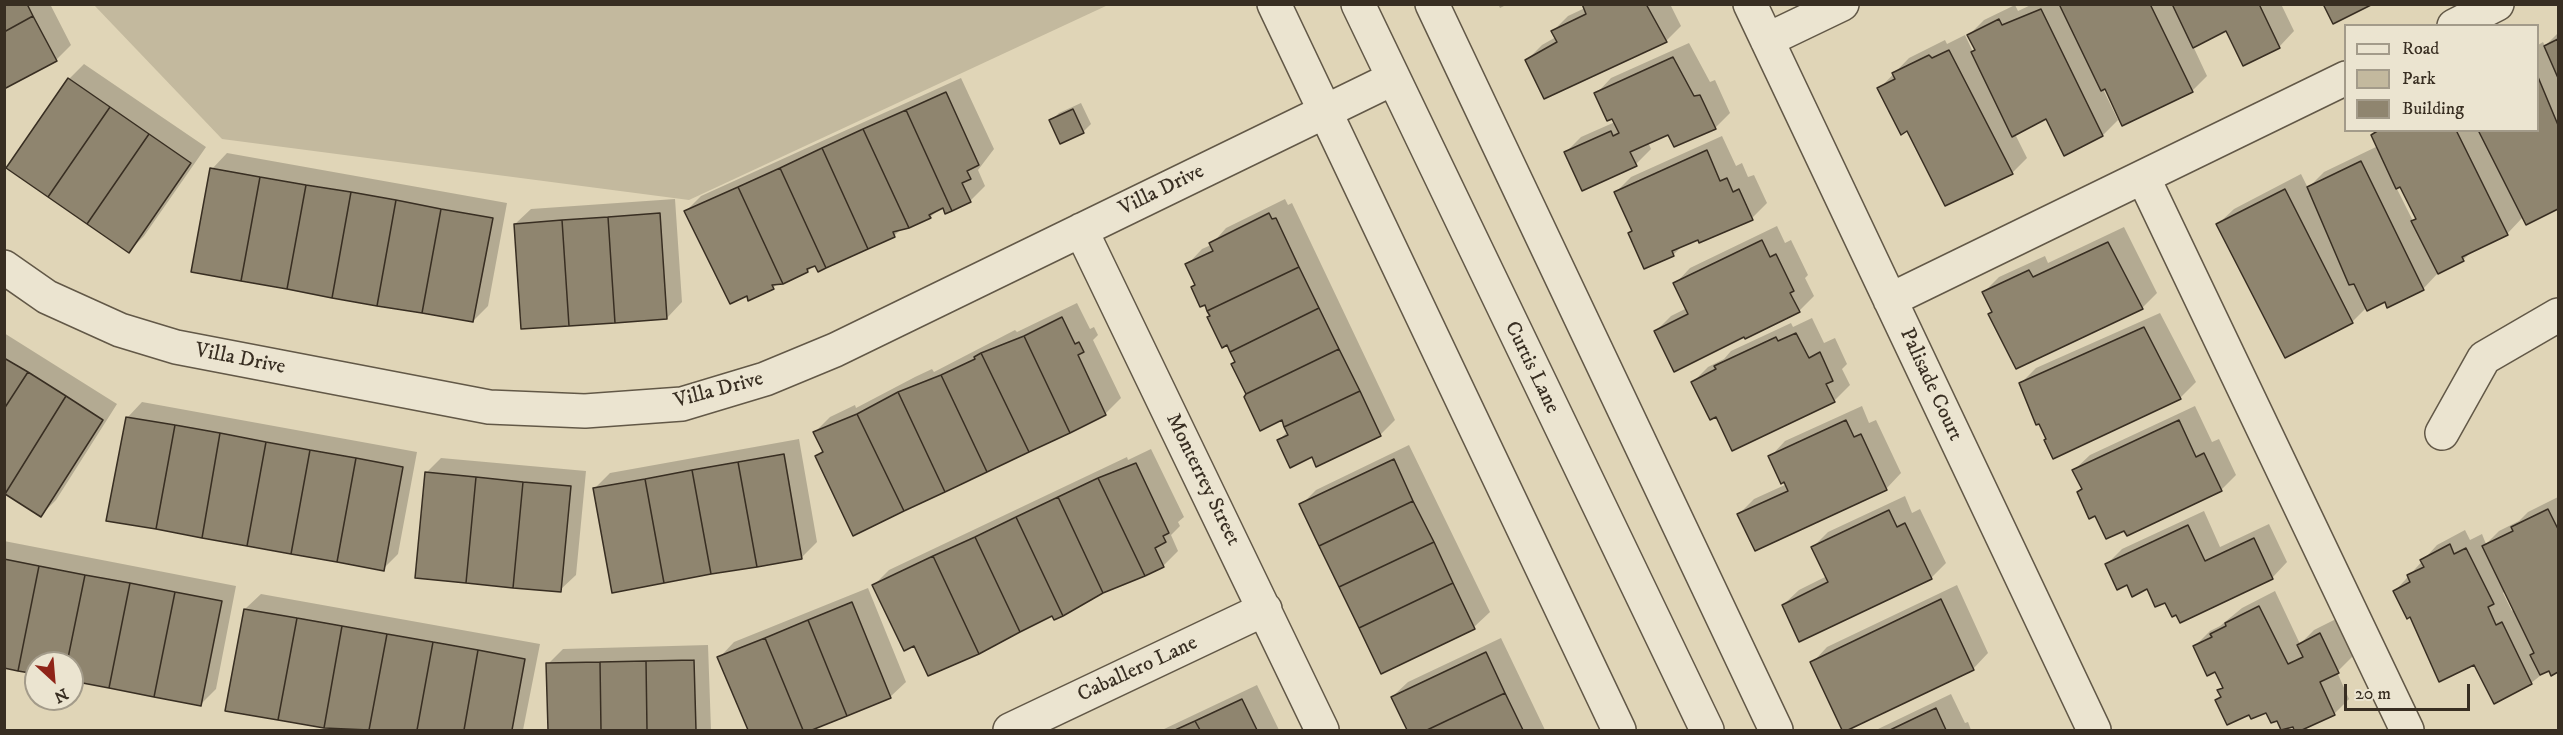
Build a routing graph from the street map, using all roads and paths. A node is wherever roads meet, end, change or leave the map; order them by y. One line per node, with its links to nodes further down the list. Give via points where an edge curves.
1 (1274, 4): 11 (street)
2 (1358, 4): 9 (street, Curtis Lane)
3 (1432, 4): 23 (street)
4 (1750, 4): 8 (street, Palisade Court)
5 (1842, 4): 8 (street)
6 (2497, 4): 7 (street)
7 (2458, 24)
8 (1767, 40): 15 (street, Palisade Court)
9 (1392, 79): 11 (street, Villa Drive); 22 (street, Curtis Lane)
10 (2344, 79): 12 (street)
11 (1325, 112): 13 (street, Villa Drive); 21 (street)
12 (2143, 177): 15 (street); 25 (street)
13 (1082, 230): 14 (street, Villa Drive, via 835,350 765,379 682,404 585,411 489,407 176,347 120,330 47,297); 18 (street, Monterrey Street)
14 (4, 267)
15 (1890, 300): 24 (street, Palisade Court)
16 (2559, 315): 17 (street, via 2484,358)
17 (2442, 433)
18 (1265, 609): 19 (street, Caballero Lane); 20 (street, Monterrey Street)
19 (1010, 730)
20 (1322, 730)
21 (1619, 730)
22 (1707, 730)
23 (1776, 730)
24 (2094, 730)
25 (2407, 730)

